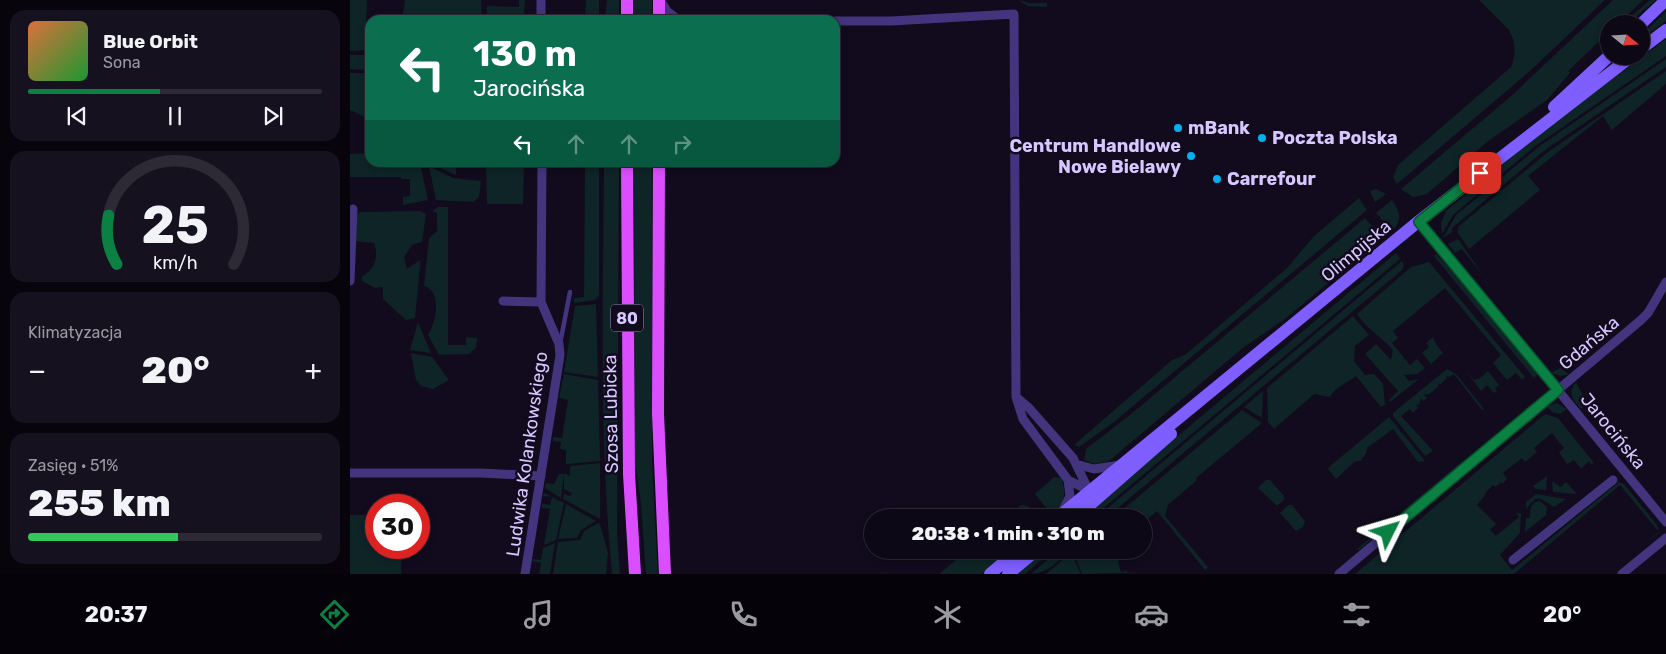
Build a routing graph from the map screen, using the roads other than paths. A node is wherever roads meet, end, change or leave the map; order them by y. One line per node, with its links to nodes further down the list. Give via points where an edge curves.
1 (541, 0): 5 (street)
2 (627, 0): 6 (main road)
3 (659, 0): 7 (main road); 8 (street)
4 (1666, 0): 9 (main road)
5 (541, 15)
6 (627, 15)
7 (659, 15)
8 (672, 15)
9 (1650, 15)
10 (840, 21): 29 (street, via 1014,14)
11 (1666, 30): 12 (main road)
12 (1650, 42)
13 (1600, 64): 15 (main road, Olimpijska)
14 (1620, 65): 15 (main road, Olimpijska)
15 (1495, 161): 20 (main road, Olimpijska)
16 (542, 167): 25 (street, Ludwika Kolankowskiego)
17 (627, 167): 48 (main road, Szosa Lubicka / 80, via 629,474)
18 (659, 167): 49 (main road, 80, via 658,422)
19 (354, 209): 21 (street)
20 (1419, 222): 27 (main road, Olimpijska); 28 (street, Jarocińska)
21 (350, 281)
22 (1666, 282): 28 (street, Gdańska, via 1648,313)
23 (570, 292): 26 (lane)
24 (503, 301): 25 (street)
25 (542, 302): 26 (street, Ludwika Kolankowskiego)
26 (559, 344): 33 (street, Ludwika Kolankowskiego)
27 (1240, 369): 31 (main road, Olimpijska); 36 (main road, Olimpijska)
28 (1558, 390): 42 (street, Jarocińska); 52 (street, Gdańska)
29 (1016, 397): 30 (street); 34 (street, via 1023,420)
30 (1079, 465): 31 (street, via 1094,469); 37 (street)
31 (1120, 465): 37 (main road, Olimpijska)
32 (350, 473): 33 (street)
33 (541, 476): 47 (street, Ludwika Kolankowskiego)
34 (1068, 480): 37 (street); 38 (street, via 1070,496)
35 (1613, 480): 46 (street)
36 (1109, 489): 37 (street); 41 (main road, Olimpijska)
37 (1089, 491): 39 (main road, Olimpijska); 40 (street)
38 (1062, 509)
39 (1066, 509)
40 (1081, 509)
41 (1085, 509)
42 (1666, 522)
43 (1666, 538): 53 (street)
44 (1008, 559): 50 (main road)
45 (1026, 559): 51 (main road)
46 (1514, 560)
47 (526, 574)
48 (635, 574)
49 (665, 574)
50 (990, 574)
51 (1008, 574)
52 (1339, 574)
53 (1622, 574)

